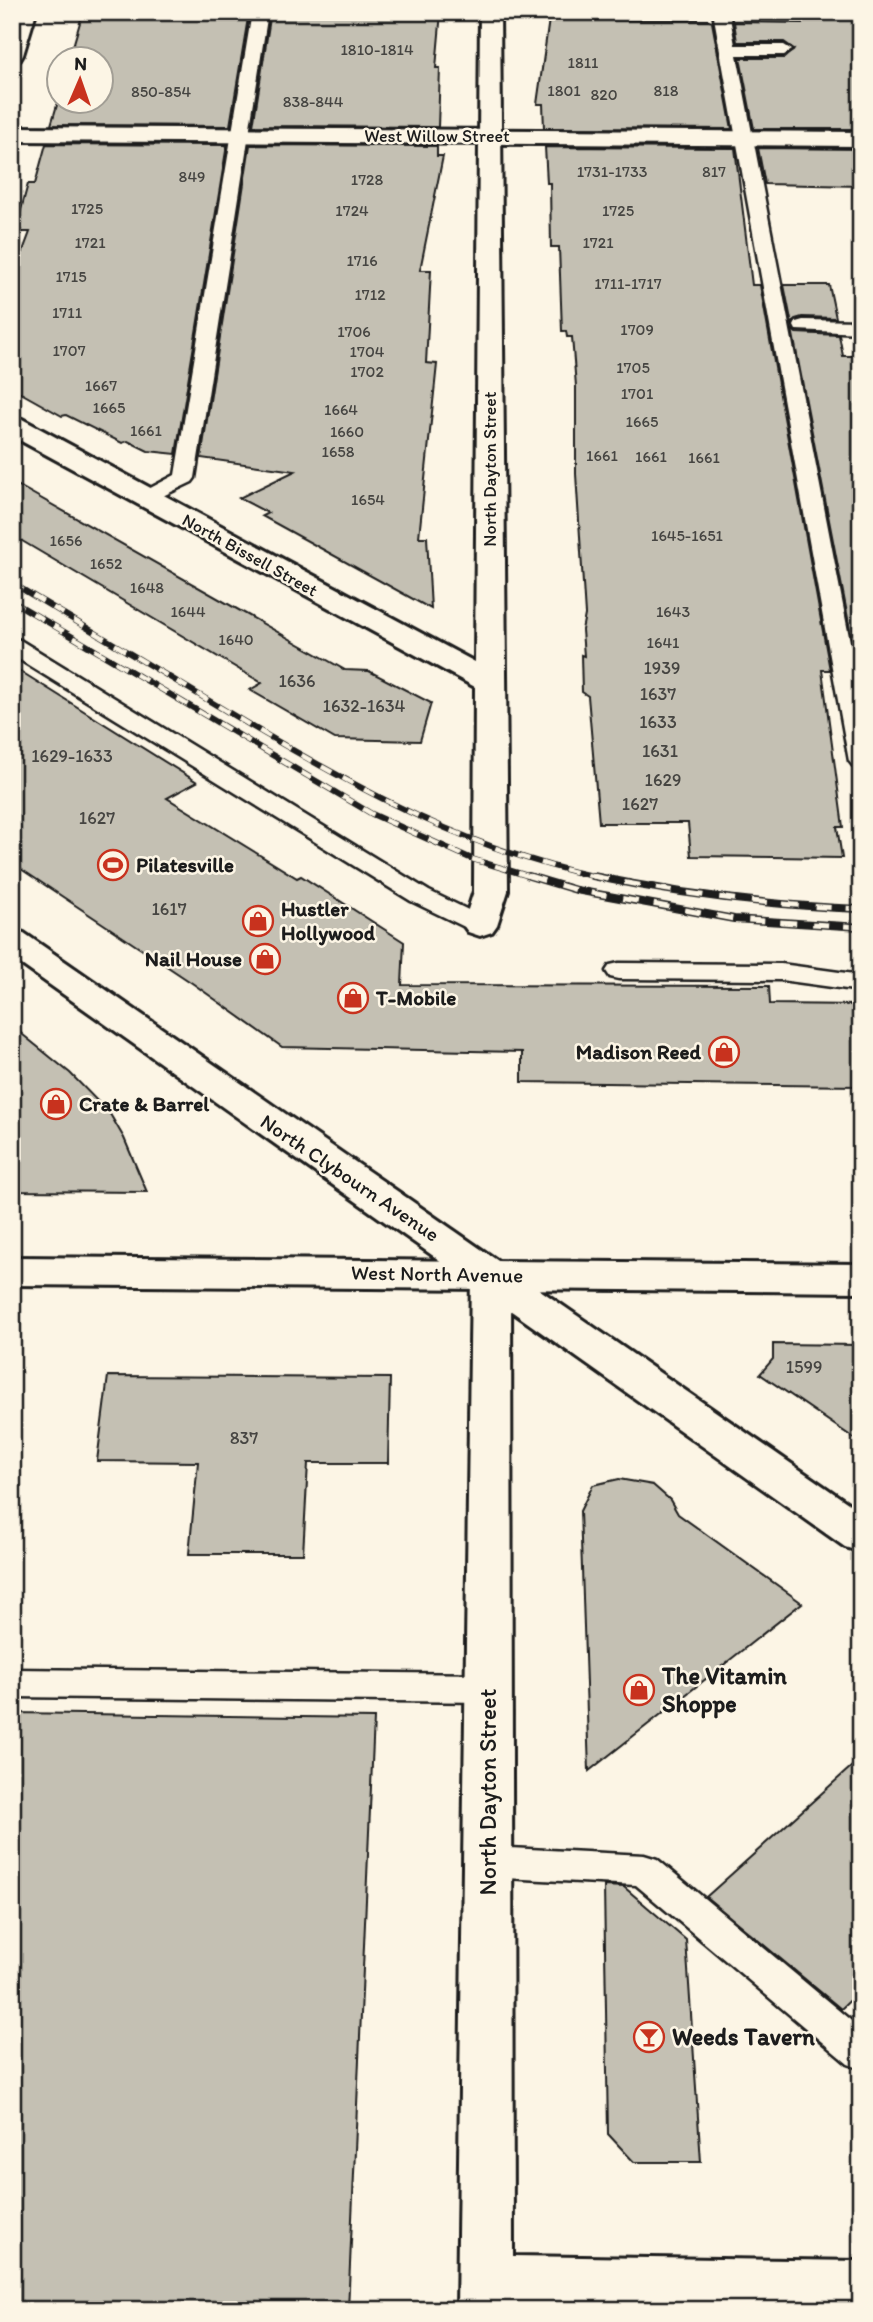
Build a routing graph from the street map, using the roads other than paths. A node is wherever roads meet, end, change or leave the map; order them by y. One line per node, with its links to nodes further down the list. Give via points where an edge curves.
1 (26, 12): 5 (street)
2 (260, 12): 9 (lane)
3 (490, 12): 10 (street, North Dayton Street)
4 (721, 12): 6 (lane)
5 (13, 49)
6 (728, 50): 7 (lane); 11 (lane)
7 (784, 50)
8 (12, 135): 9 (street, West Willow Street)
9 (242, 136): 10 (street, West Willow Street); 16 (lane, via 185,478)
10 (492, 137): 11 (street, West Willow Street); 18 (street, North Dayton Street)
11 (744, 138): 12 (street, West Willow Street); 19 (lane)
12 (861, 139)
13 (803, 326): 14 (lane)
14 (861, 327)
15 (12, 425): 16 (street, North Bissell Street)
16 (146, 498): 18 (street, North Bissell Street)
17 (12, 645): 20 (lane, via 420,896)
18 (489, 682): 20 (street, North Dayton Street, via 491,891)
19 (861, 761)
20 (480, 925)
21 (12, 941): 25 (street, North Clybourn Avenue)
22 (619, 971): 23 (lane, via 781,972)
23 (861, 982)
24 (12, 1270): 25 (street, West North Avenue)
25 (491, 1275): 26 (street, West North Avenue); 27 (street, North Clybourn Avenue); 29 (street, North Dayton Street)
26 (861, 1278)
27 (861, 1535)
28 (12, 1684): 29 (lane)
29 (489, 1688): 30 (street, North Dayton Street)
30 (488, 1862): 31 (lane, via 644,1870); 33 (street, North Dayton Street)
31 (861, 2052)
32 (861, 2288): 33 (street)
33 (485, 2296)

